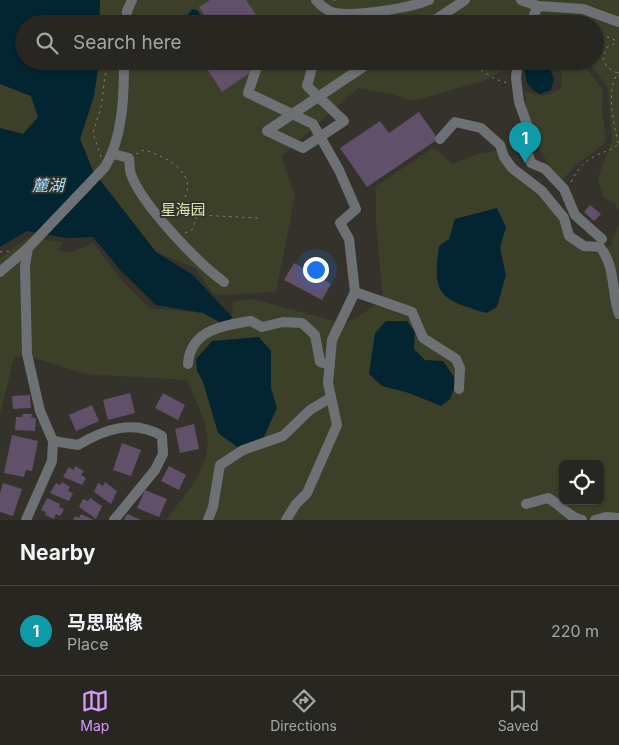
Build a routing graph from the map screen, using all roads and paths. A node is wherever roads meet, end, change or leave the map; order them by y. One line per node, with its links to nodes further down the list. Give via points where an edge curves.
1 (132, 0): 8 (street)
2 (316, 0): 7 (street)
3 (429, 0): 7 (street, via 350,14)
4 (465, 0): 9 (street)
5 (521, 0): 6 (street)
6 (538, 6): 10 (street); 11 (street, via 583,9)
7 (333, 13)
8 (127, 15)
9 (442, 15)
10 (534, 15)
11 (619, 22)
12 (604, 35): 13 (path)
13 (619, 42): 14 (path, via 606,48)
14 (604, 56)
15 (604, 62): 23 (path, via 608,68)
16 (106, 70): 32 (path, via 101,107 93,133)
17 (123, 70): 30 (street, via 118,134)
18 (256, 70): 26 (street, via 248,93)
19 (311, 70): 25 (street, via 307,86)
20 (358, 70): 25 (street)
21 (481, 70): 24 (path)
22 (517, 70): 24 (street)
23 (618, 72): 29 (path, via 613,86 612,114)
24 (517, 87): 33 (street, via 528,127 527,152 531,163 545,169)
25 (319, 96): 26 (street); 27 (street, via 344,120)
26 (292, 114): 27 (street, via 314,124); 27 (street, via 267,131 303,148)
27 (321, 137): 43 (street, via 356,209 340,223 350,239)
28 (440, 139): 44 (street, via 455,122 481,128 500,145 512,168 542,191 564,218 569,236 584,246 600,247 606,254 613,273)
29 (618, 143): 33 (path, via 613,150 596,155 580,166 568,188)
30 (112, 154): 31 (street); 32 (street)
31 (129, 158): 34 (path, via 144,150 160,154 181,169 188,181 188,193); 35 (street, via 131,173)
32 (105, 167): 40 (street)
33 (564, 189): 39 (street, via 575,215)
34 (183, 201): 35 (path); 36 (path)
35 (157, 214): 38 (street)
36 (198, 215): 37 (path); 38 (path, via 192,230)
37 (259, 218)
38 (178, 237): 42 (street, via 195,258)
39 (602, 239)
40 (28, 248): 41 (street); 49 (street, via 25,266 27,354 40,411)
41 (0, 272)
42 (224, 282)
43 (355, 292): 46 (street, via 332,340); 47 (street, via 412,312 423,338 456,359 460,368)
44 (619, 314)
45 (188, 364): 46 (street, via 189,352 202,336 218,327 251,321 262,327 284,322 302,323 315,335 320,362)
46 (330, 365): 48 (street)
47 (459, 389)
48 (330, 398): 54 (street, via 310,410 283,436 243,450 220,465); 55 (street, via 337,425 307,493)
49 (53, 442): 52 (street, via 52,461); 53 (street, via 78,445 117,428 151,429 162,436 163,454 155,470)
50 (526, 504): 56 (street, via 548,498 562,505 571,517)
51 (619, 518): 57 (street)
52 (26, 520)
53 (114, 520)
54 (208, 520)
55 (286, 520)
56 (582, 520)
57 (596, 520)

